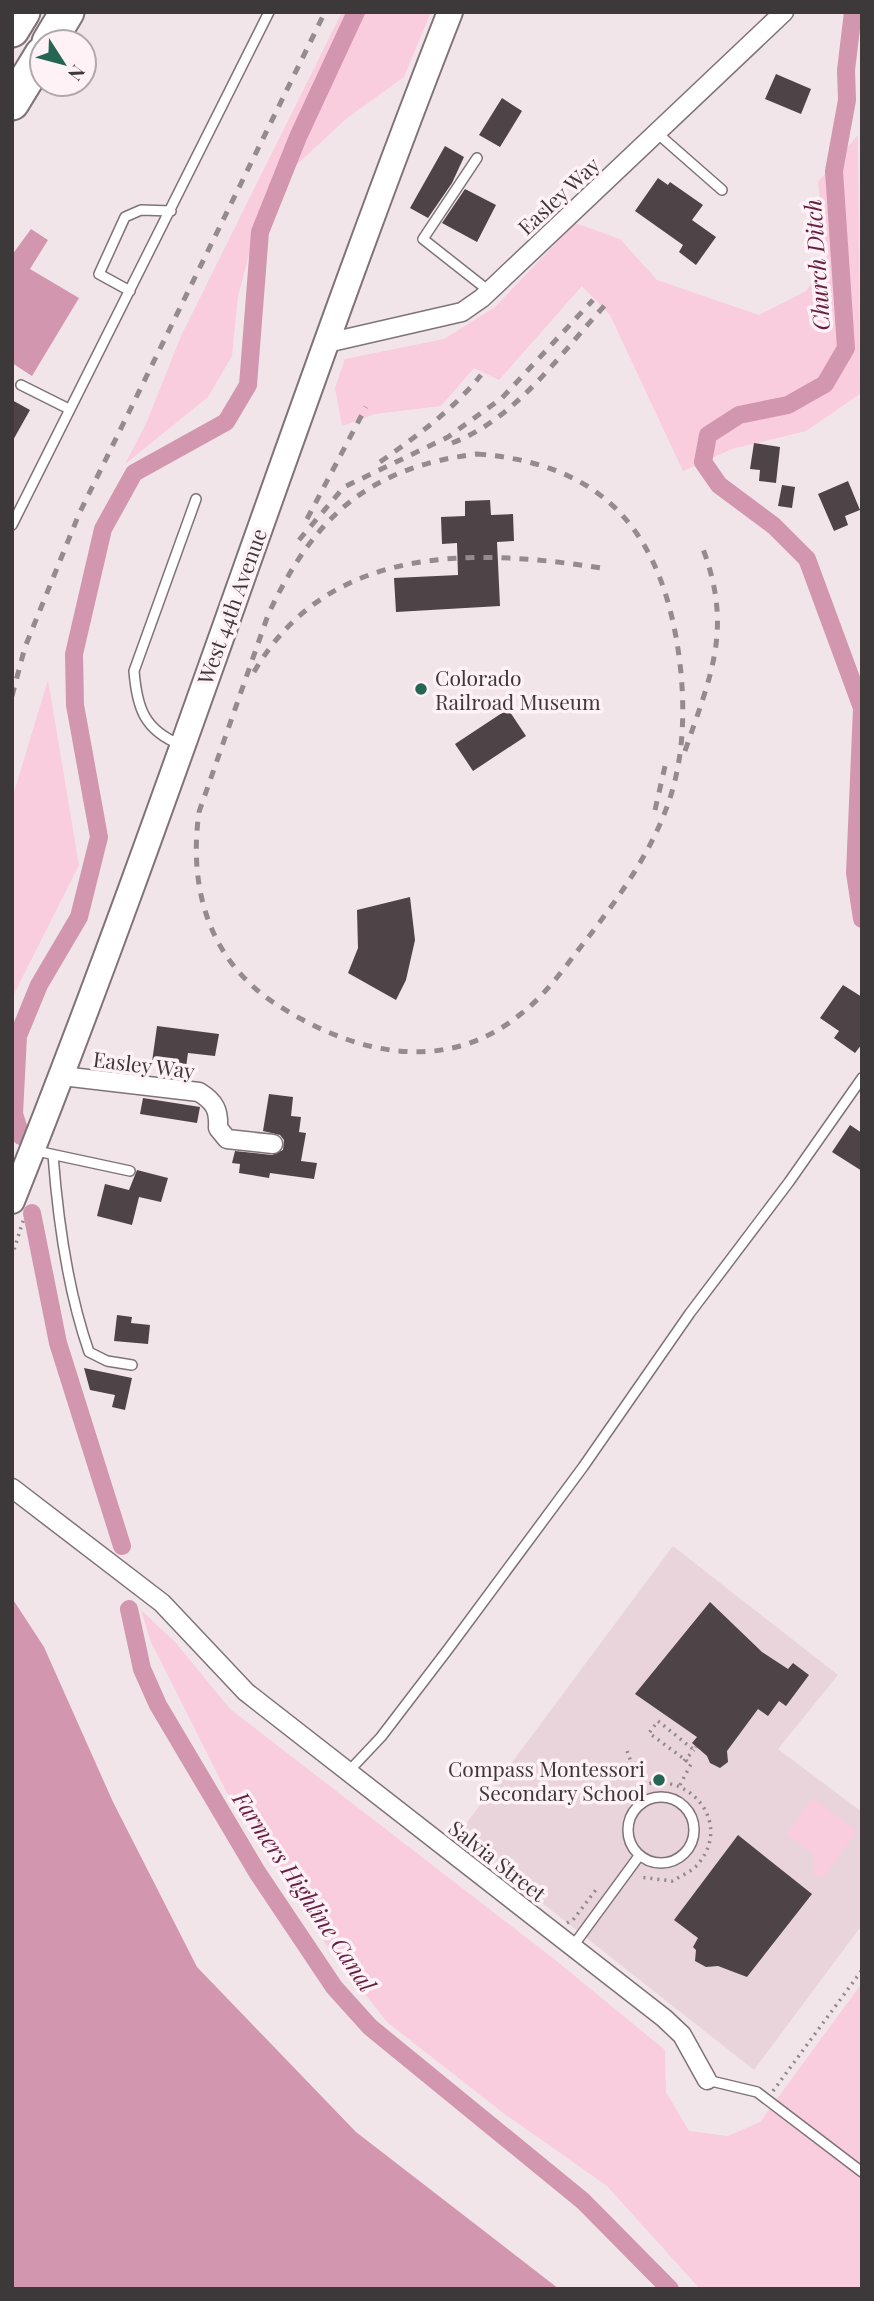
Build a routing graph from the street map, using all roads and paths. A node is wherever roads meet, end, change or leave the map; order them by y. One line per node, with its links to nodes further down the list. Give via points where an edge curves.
1 (23, 12): 7 (highway)
2 (67, 12): 6 (highway)
3 (269, 12): 13 (lane)
4 (450, 12): 16 (street, West 44th Avenue)
5 (784, 12): 10 (street, Easley Way)
6 (57, 28)
7 (12, 30)
8 (28, 77): 9 (highway)
9 (12, 103)
10 (657, 132): 12 (lane); 15 (street, Easley Way)
11 (477, 158): 15 (lane, via 423,239)
12 (722, 191)
13 (171, 211): 14 (lane); 14 (lane, via 141,210 125,217 99,274)
14 (130, 291): 18 (lane)
15 (489, 291): 16 (street, Easley Way, via 462,312)
16 (327, 343): 21 (street, West 44th Avenue)
17 (21, 385): 18 (lane)
18 (69, 410): 20 (lane)
19 (196, 499): 21 (lane, via 134,671 141,709 160,737)
20 (12, 525)
21 (181, 745): 22 (street, West 44th Avenue)
22 (62, 1076): 24 (street, Easley Way, via 200,1092 212,1101 219,1114 218,1128 227,1139); 25 (street, West 44th Avenue)
23 (862, 1078): 32 (lane, via 449,1648)
24 (273, 1144)
25 (39, 1153): 26 (lane); 27 (street, West 44th Avenue); 28 (lane, via 57,1208 77,1318 89,1352)
26 (130, 1171)
27 (12, 1200)
28 (132, 1365)
29 (12, 1488): 32 (street, Salvia Street, via 162,1603 235,1682)
30 (627, 1751): 33 (path)
31 (684, 1761): 31 (path, via 695,1748 658,1721 649,1733); 34 (path, via 691,1764)
32 (348, 1772): 36 (street, Salvia Street)
33 (640, 1785)
34 (680, 1785)
35 (639, 1856): 35 (lane, via 666,1864 686,1853 694,1826 680,1803 658,1797 634,1811 627,1826 628,1838); 36 (lane)
36 (573, 1946): 38 (street, Salvia Street, via 677,2029)
37 (862, 1970): 39 (path)
38 (708, 2080): 39 (lane, Salvia Street, via 744,2087)
39 (768, 2098): 40 (lane, Salvia Street)
40 (862, 2172)

